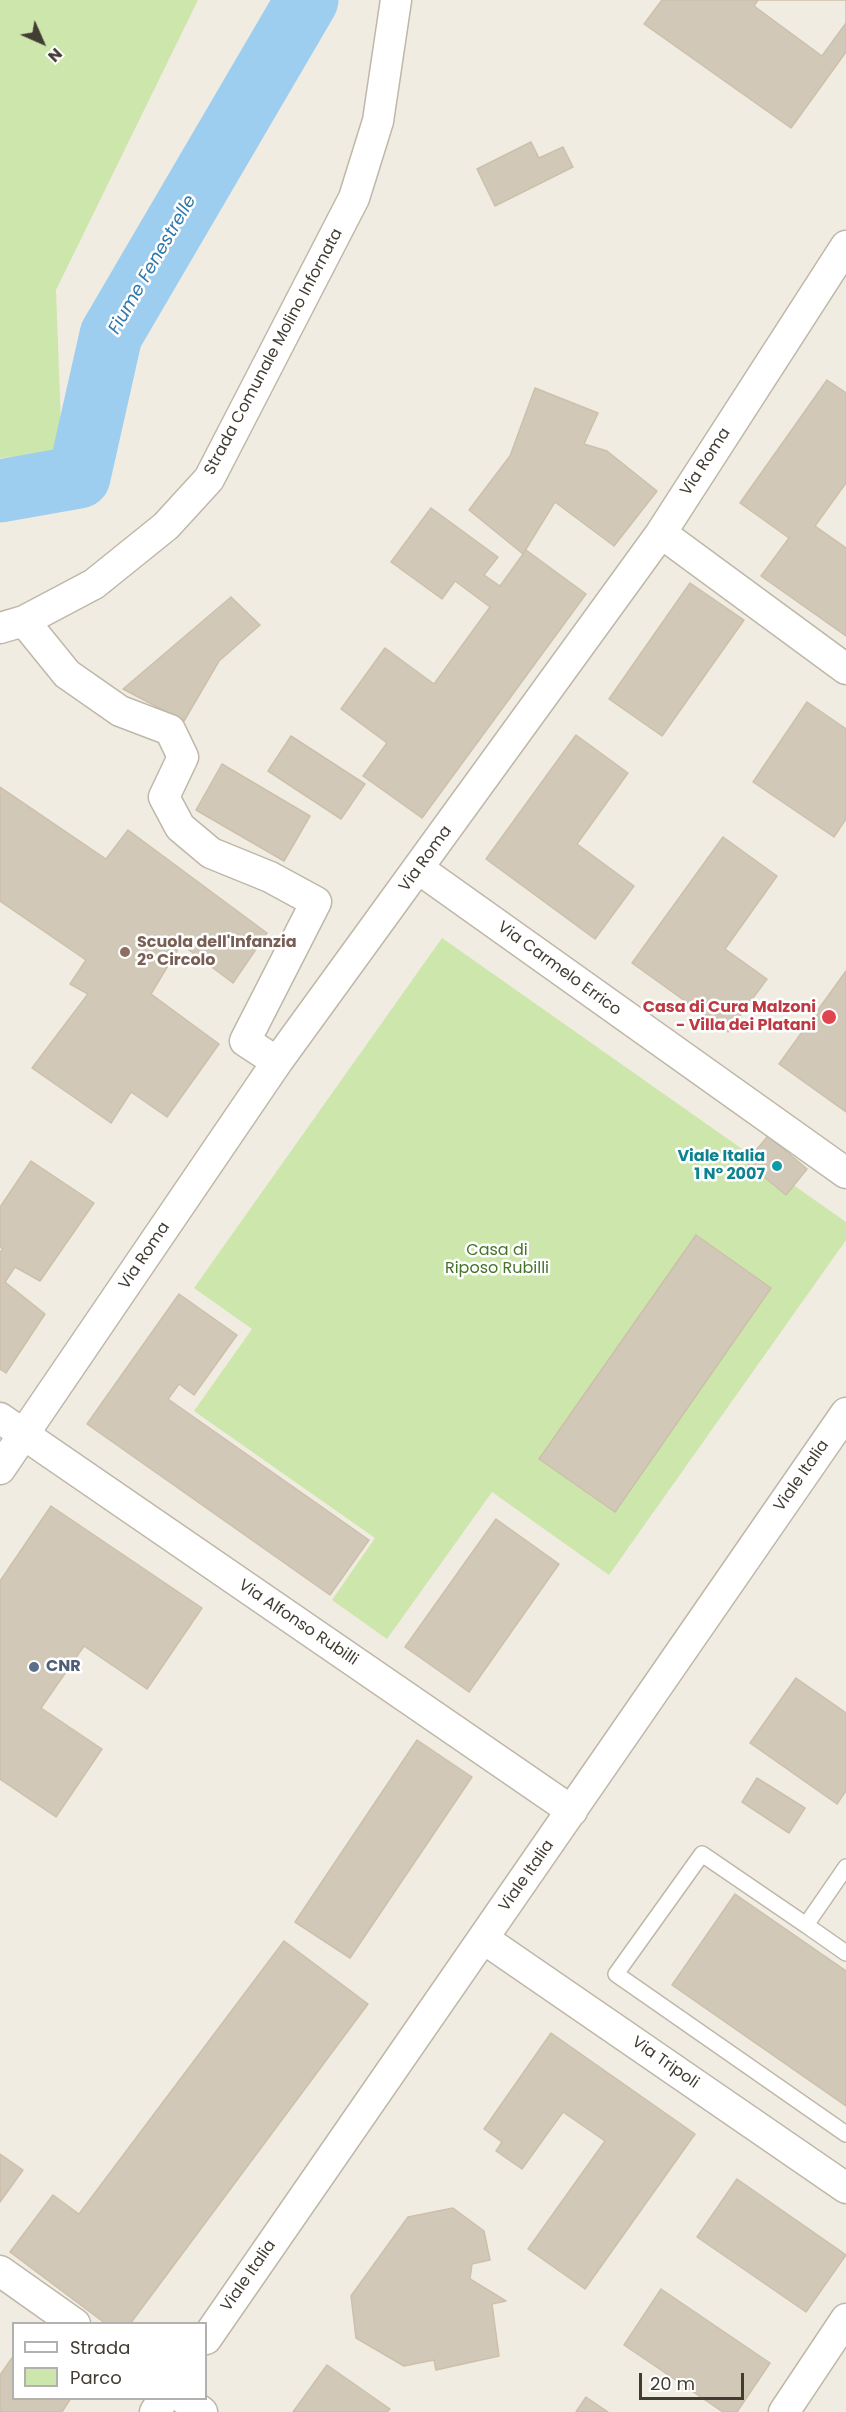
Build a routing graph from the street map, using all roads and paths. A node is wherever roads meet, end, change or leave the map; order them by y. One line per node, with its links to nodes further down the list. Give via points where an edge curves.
1 (396, 0): 4 (street, Strada Comunale Molino Infornata, via 378,121 354,198 209,479 166,526 94,584)
2 (846, 246): 3 (street, Via Roma)
3 (661, 533): 5 (street); 6 (street, Via Roma)
4 (12, 625): 7 (street, via 67,674 120,711 170,730 183,757 164,797 180,827 211,854 270,877 316,902 245,1041)
5 (846, 669)
6 (419, 868): 7 (street, Via Roma); 8 (street, Via Carmelo Errico)
7 (277, 1062): 10 (street, Via Roma)
8 (846, 1173)
9 (846, 1413): 12 (street, Viale Italia)
10 (11, 1426): 11 (street, Via Roma); 12 (street, Via Alfonso Rubilli)
11 (0, 1469)
12 (572, 1811): 15 (street, Viale Italia)
13 (846, 1867): 14 (lane)
14 (806, 1925): 16 (lane); 17 (lane, via 702,1854 616,1974)
15 (484, 1939): 18 (street, Via Tripoli); 22 (street, Viale Italia)
16 (846, 1953)
17 (846, 2134)
18 (846, 2188)
19 (0, 2271): 21 (street)
20 (846, 2319): 25 (street)
21 (72, 2322)
22 (207, 2338)
23 (186, 2400): 24 (street)
24 (202, 2412)
25 (784, 2412)

